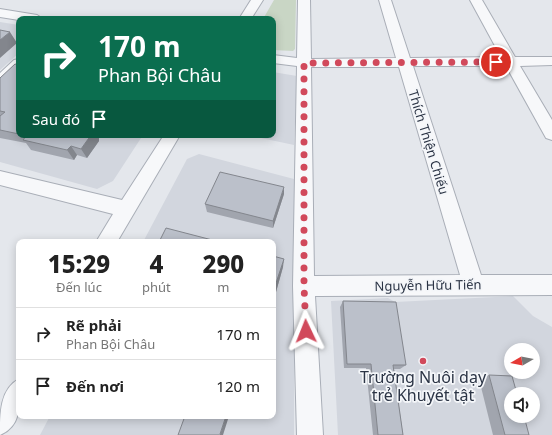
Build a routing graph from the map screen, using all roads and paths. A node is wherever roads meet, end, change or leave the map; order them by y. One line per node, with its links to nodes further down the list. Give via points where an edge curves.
1 (304, 0): 11 (street)
2 (385, 0): 12 (street, Thích Thiện Chiếu)
3 (476, 0): 10 (street)
4 (252, 1): 7 (street)
5 (1, 7): 6 (street)
6 (28, 16)
7 (246, 16)
8 (276, 59): 11 (street)
9 (552, 61): 10 (street)
10 (511, 62): 12 (street); 15 (street)
11 (304, 63): 12 (street); 22 (street)
12 (405, 63): 20 (street, Thích Thiện Chiếu)
13 (16, 66): 14 (street)
14 (0, 81)
15 (552, 134)
16 (170, 138): 18 (street)
17 (3, 184): 18 (street)
18 (125, 209): 19 (street)
19 (108, 239)
20 (473, 284): 21 (street, Nguyễn Hữu Tiến); 22 (street, Nguyễn Hữu Tiến)
21 (552, 285)
22 (304, 286): 25 (street)
23 (16, 396): 24 (street)
24 (0, 422)
25 (310, 435)

